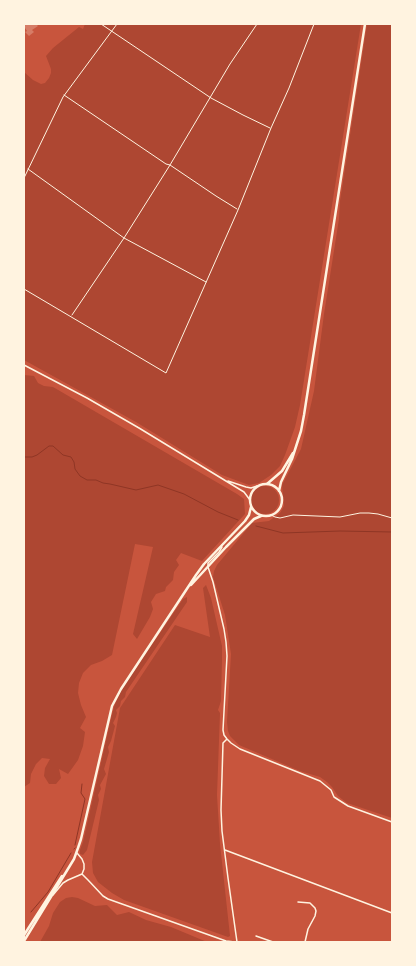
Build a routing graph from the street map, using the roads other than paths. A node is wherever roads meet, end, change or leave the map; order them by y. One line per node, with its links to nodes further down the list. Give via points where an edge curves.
1 (365, 24): 3 (main road, via 304,415)
2 (24, 365): 4 (street, via 120,417)
3 (296, 445): 5 (main road, via 282,471); 7 (main road)
4 (224, 480): 6 (street, via 251,488); 8 (street, via 244,492)
5 (267, 484): 6 (main road); 7 (main road)
6 (257, 486): 8 (main road, via 250,495)
7 (279, 491): 10 (main road, via 282,497 280,508 271,515)
8 (250, 500): 9 (main road)
9 (251, 507): 10 (main road); 11 (main road, via 245,521)
10 (261, 516): 12 (main road, via 254,519)
11 (224, 543): 12 (street, via 208,563); 13 (main road, via 204,564)
12 (208, 567): 13 (main road); 14 (street, via 214,582 226,642 223,730)
13 (186, 590): 17 (main road, via 112,706)
14 (227, 739): 15 (street, via 240,749 320,781 331,790 334,797 348,806); 16 (street, via 222,748 221,810)
15 (392, 822)
16 (224, 850): 21 (street); 25 (street)
17 (76, 852): 18 (street, via 83,861); 20 (main road); 22 (main road)
18 (82, 874): 20 (street, via 63,884); 25 (street, via 108,899 226,941)
19 (298, 902): 27 (street, via 310,903 316,911)
20 (46, 905): 24 (main road)
21 (392, 913)
22 (24, 935)
23 (256, 936): 26 (street)
24 (24, 941)
25 (236, 942)
26 (273, 942)
27 (304, 942)

